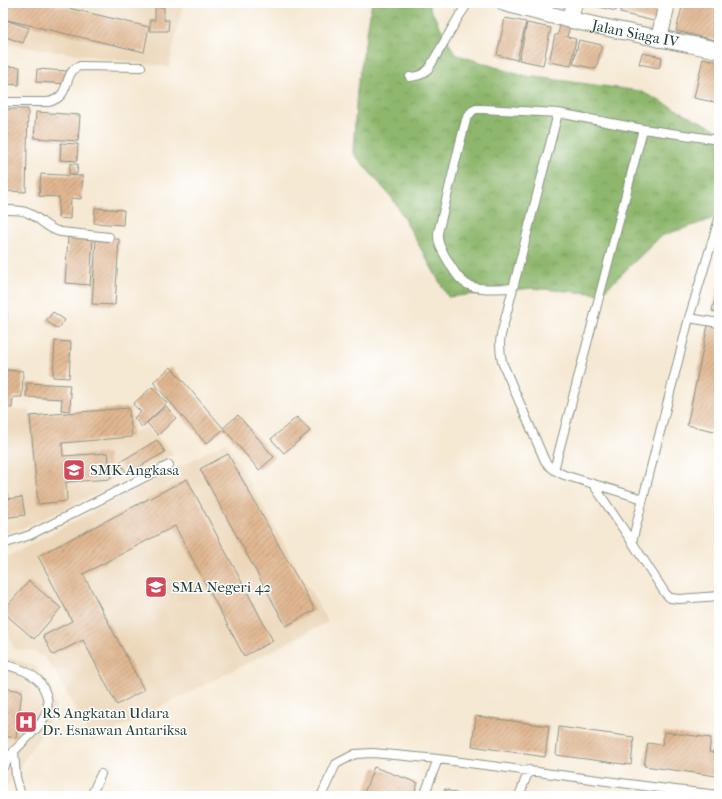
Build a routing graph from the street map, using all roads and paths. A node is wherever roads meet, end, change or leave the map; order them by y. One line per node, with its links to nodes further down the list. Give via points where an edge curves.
1 (468, 3): 9 (lane, via 429,68 423,74)
2 (505, 3): 5 (street, Jalan Siaga IV)
3 (574, 3): 5 (street)
4 (667, 3): 6 (street)
5 (570, 19): 6 (street, Jalan Siaga IV)
6 (659, 38): 7 (street, Jalan Siaga IV)
7 (719, 50)
8 (141, 67): 10 (lane, via 80,66 71,73 66,88 54,100)
9 (410, 77)
10 (3, 102)
11 (558, 113): 12 (lane); 17 (lane); 17 (lane, via 476,109 466,120 460,142 437,239 456,274 466,285 480,288)
12 (643, 129): 13 (lane); 21 (lane)
13 (719, 140)
14 (3, 210): 16 (lane, via 31,213 56,231)
15 (719, 219): 18 (lane)
16 (109, 237)
17 (513, 288): 21 (lane, via 500,341 501,358 545,460)
18 (689, 318): 19 (lane); 23 (lane)
19 (719, 323)
20 (169, 465): 25 (lane, via 30,535)
21 (554, 470): 22 (lane, via 564,476)
22 (593, 484): 23 (lane); 24 (lane)
23 (643, 499): 24 (lane)
24 (632, 542): 26 (lane, via 668,597 679,599)
25 (3, 544)
26 (719, 596)
27 (3, 665): 28 (lane, via 20,669 37,679 42,685 48,705 41,722)
28 (14, 751): 30 (lane); 35 (lane, via 16,777)
29 (438, 759): 31 (lane); 37 (lane, via 373,753 355,754 336,764); 38 (lane)
30 (3, 767)
31 (529, 770): 33 (lane); 39 (lane)
32 (101, 774): 36 (lane)
33 (674, 793): 34 (lane)
34 (719, 795)
35 (21, 796)
36 (91, 796)
37 (321, 796)
38 (424, 796)
39 (519, 796)

